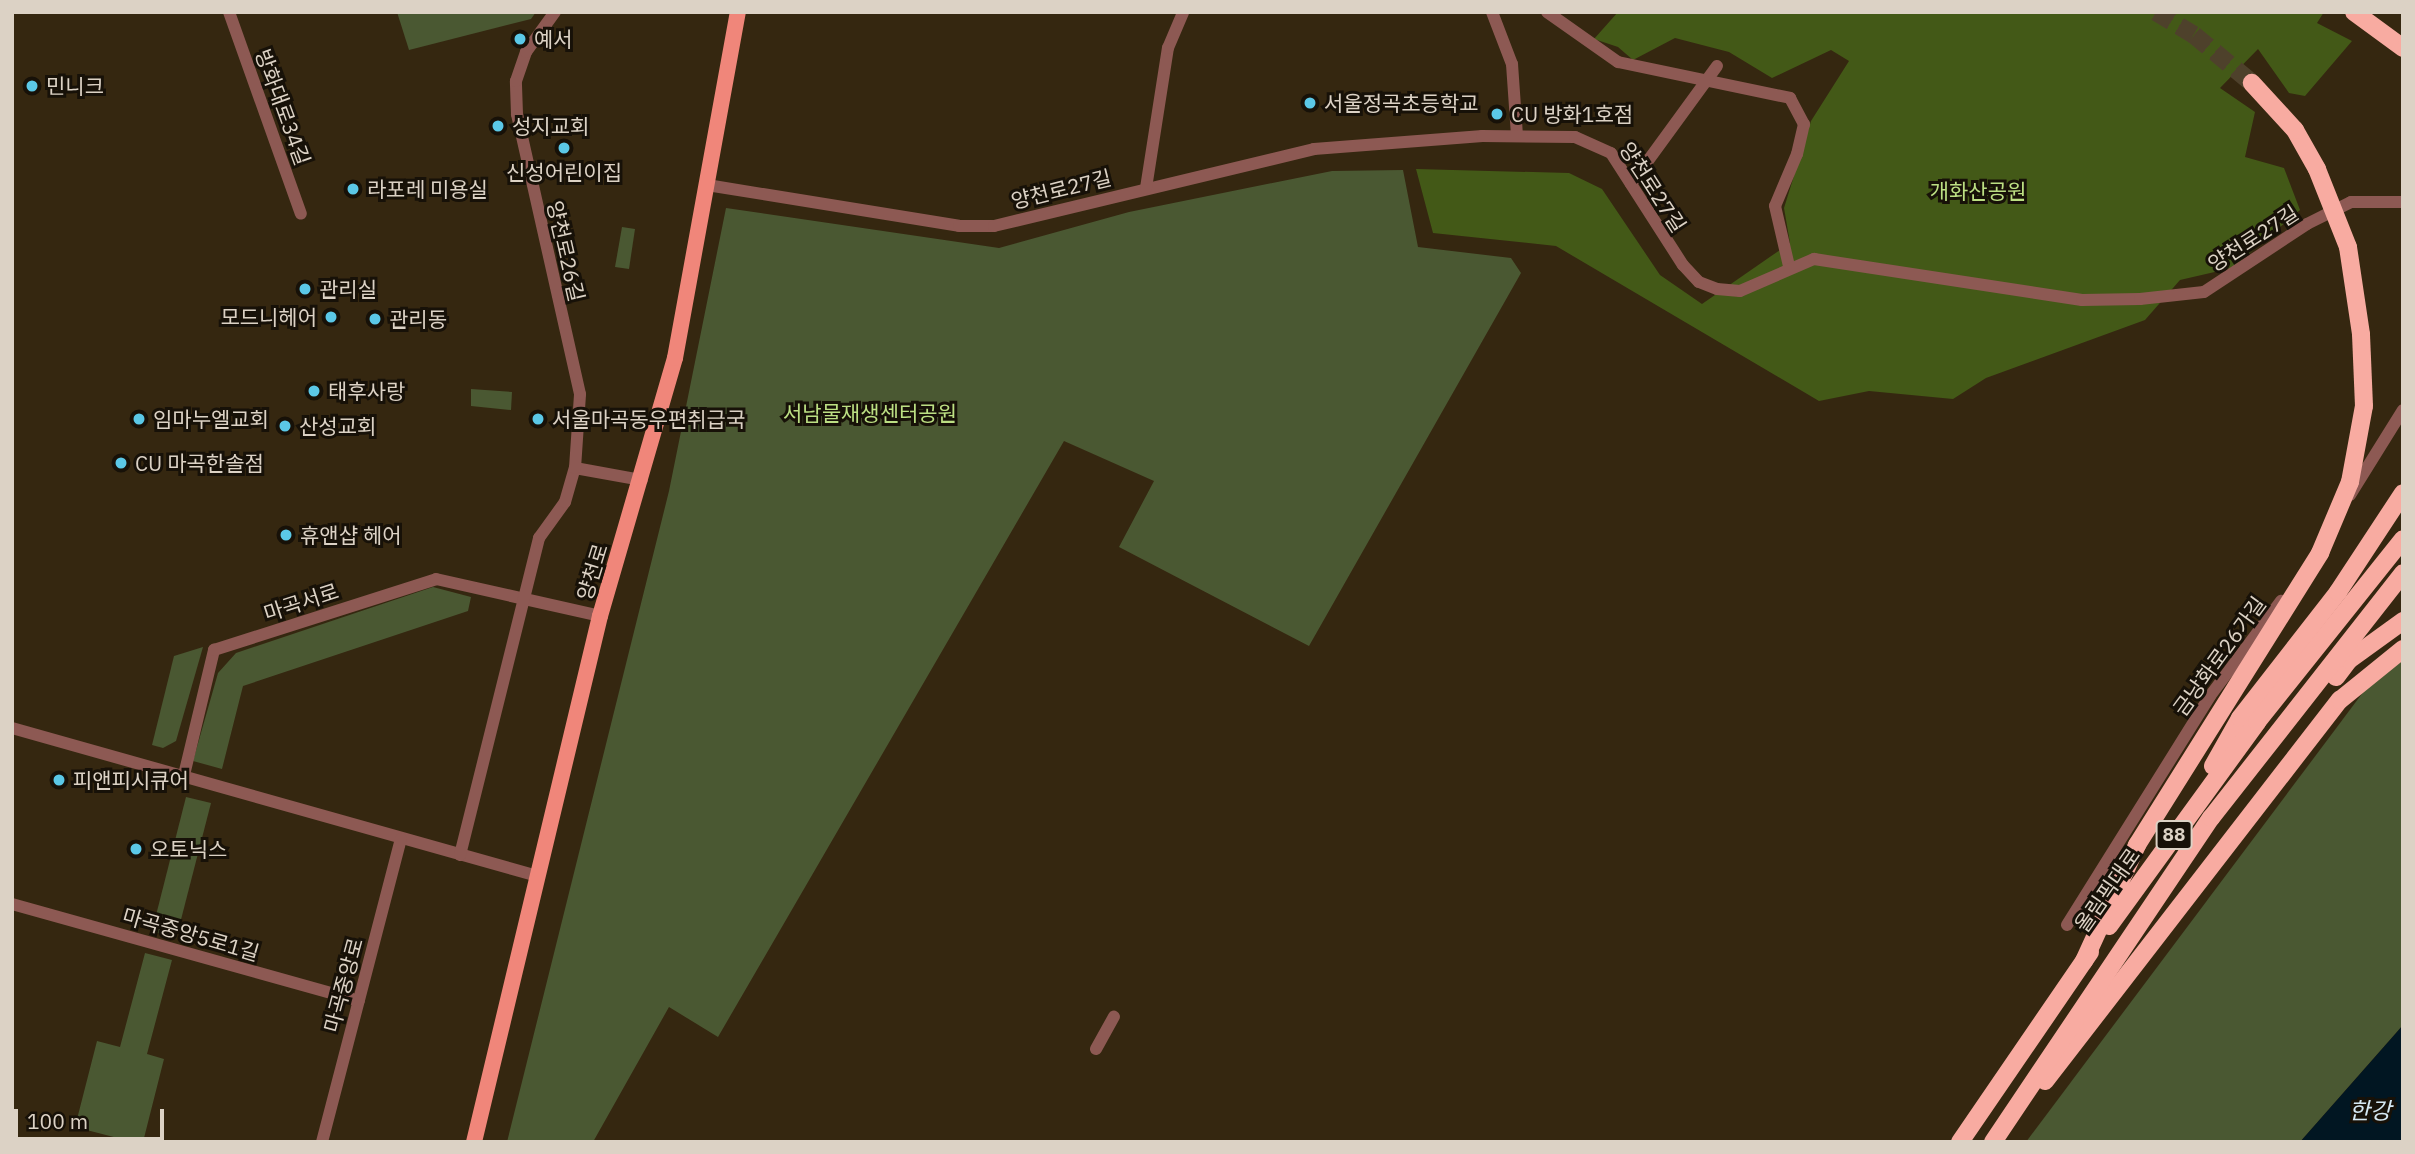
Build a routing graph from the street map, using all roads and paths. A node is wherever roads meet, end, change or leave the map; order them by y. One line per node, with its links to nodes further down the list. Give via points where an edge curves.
1 (229, 12): 17 (street, 방화대로34길)
2 (555, 12): 20 (street, 양천로26길, via 526,52 516,81 524,154 580,394)
3 (738, 12): 14 (main road, 양천로)
4 (1183, 12): 15 (street, via 1168,48)
5 (1492, 12): 12 (street, via 1511,64)
6 (1546, 12): 10 (street, via 1618,62)
7 (2354, 12): 8 (highway)
8 (2403, 48)
9 (1717, 66): 10 (street)
10 (1708, 79): 13 (street); 18 (street, via 1790,98 1801,112 1804,124 1797,154 1775,206)
11 (2252, 83): 40 (highway, via 2295,130 2318,169 2348,247 2361,334 2364,406 2350,482 2320,553 2137,845)
12 (1517, 136): 13 (street, 양천로27길, via 1575,137 1601,145); 15 (street, 양천로27길, via 1314,149)
13 (1631, 184): 18 (street, 양천로27길, via 1652,222 1699,282 1740,291)
14 (707, 185): 15 (street, 양천로27길, via 958,226 994,226); 21 (main road, 양천로, via 674,358)
15 (1146, 188)
16 (2403, 202): 18 (street, 양천로27길, via 2351,202 2307,224 2204,292 2140,299 2082,300 1841,260 1814,259)
17 (301, 214)
18 (1789, 266)
19 (2403, 410): 39 (street, 금낭화로26가길, via 2304,571 2210,696)
20 (575, 468): 21 (street); 26 (street, via 565,502 538,538)
21 (642, 480): 27 (main road, 양천로)
22 (2403, 493): 34 (highway, via 2337,593 2240,718)
23 (2403, 539): 34 (highway, 올림픽대로 / 88)
24 (2403, 573): 29 (highway, 올림픽대로 / 88)
25 (2403, 583): 29 (highway)
26 (524, 599): 27 (street, 마곡서로); 32 (street, 마곡서로, via 436,579 214,650); 36 (street)
27 (600, 616): 37 (main road, 양천로)
28 (2403, 621): 33 (highway, via 2349,660 2292,732)
29 (2356, 632): 33 (highway, 올림픽대로 / 88)
30 (2403, 649): 44 (highway, via 2340,701 2221,858)
31 (12, 728): 32 (street)
32 (184, 775): 35 (street)
33 (2211, 818): 44 (highway, 올림픽대로 / 88)
34 (2175, 833): 40 (highway, 올림픽대로 / 88)
35 (401, 839): 36 (street); 41 (street, 마곡중앙로)
36 (460, 855): 37 (street)
37 (537, 876): 46 (main road, 양천로)
38 (12, 904): 41 (street, 마곡중앙5로1길)
39 (2067, 925)
40 (2084, 961): 47 (highway, 올림픽대로 / 88)
41 (359, 1001): 45 (street, 마곡중앙로)
42 (1114, 1017): 43 (street)
43 (1096, 1049)
44 (1994, 1141)
45 (322, 1142)
46 (474, 1142)
47 (1960, 1142)

